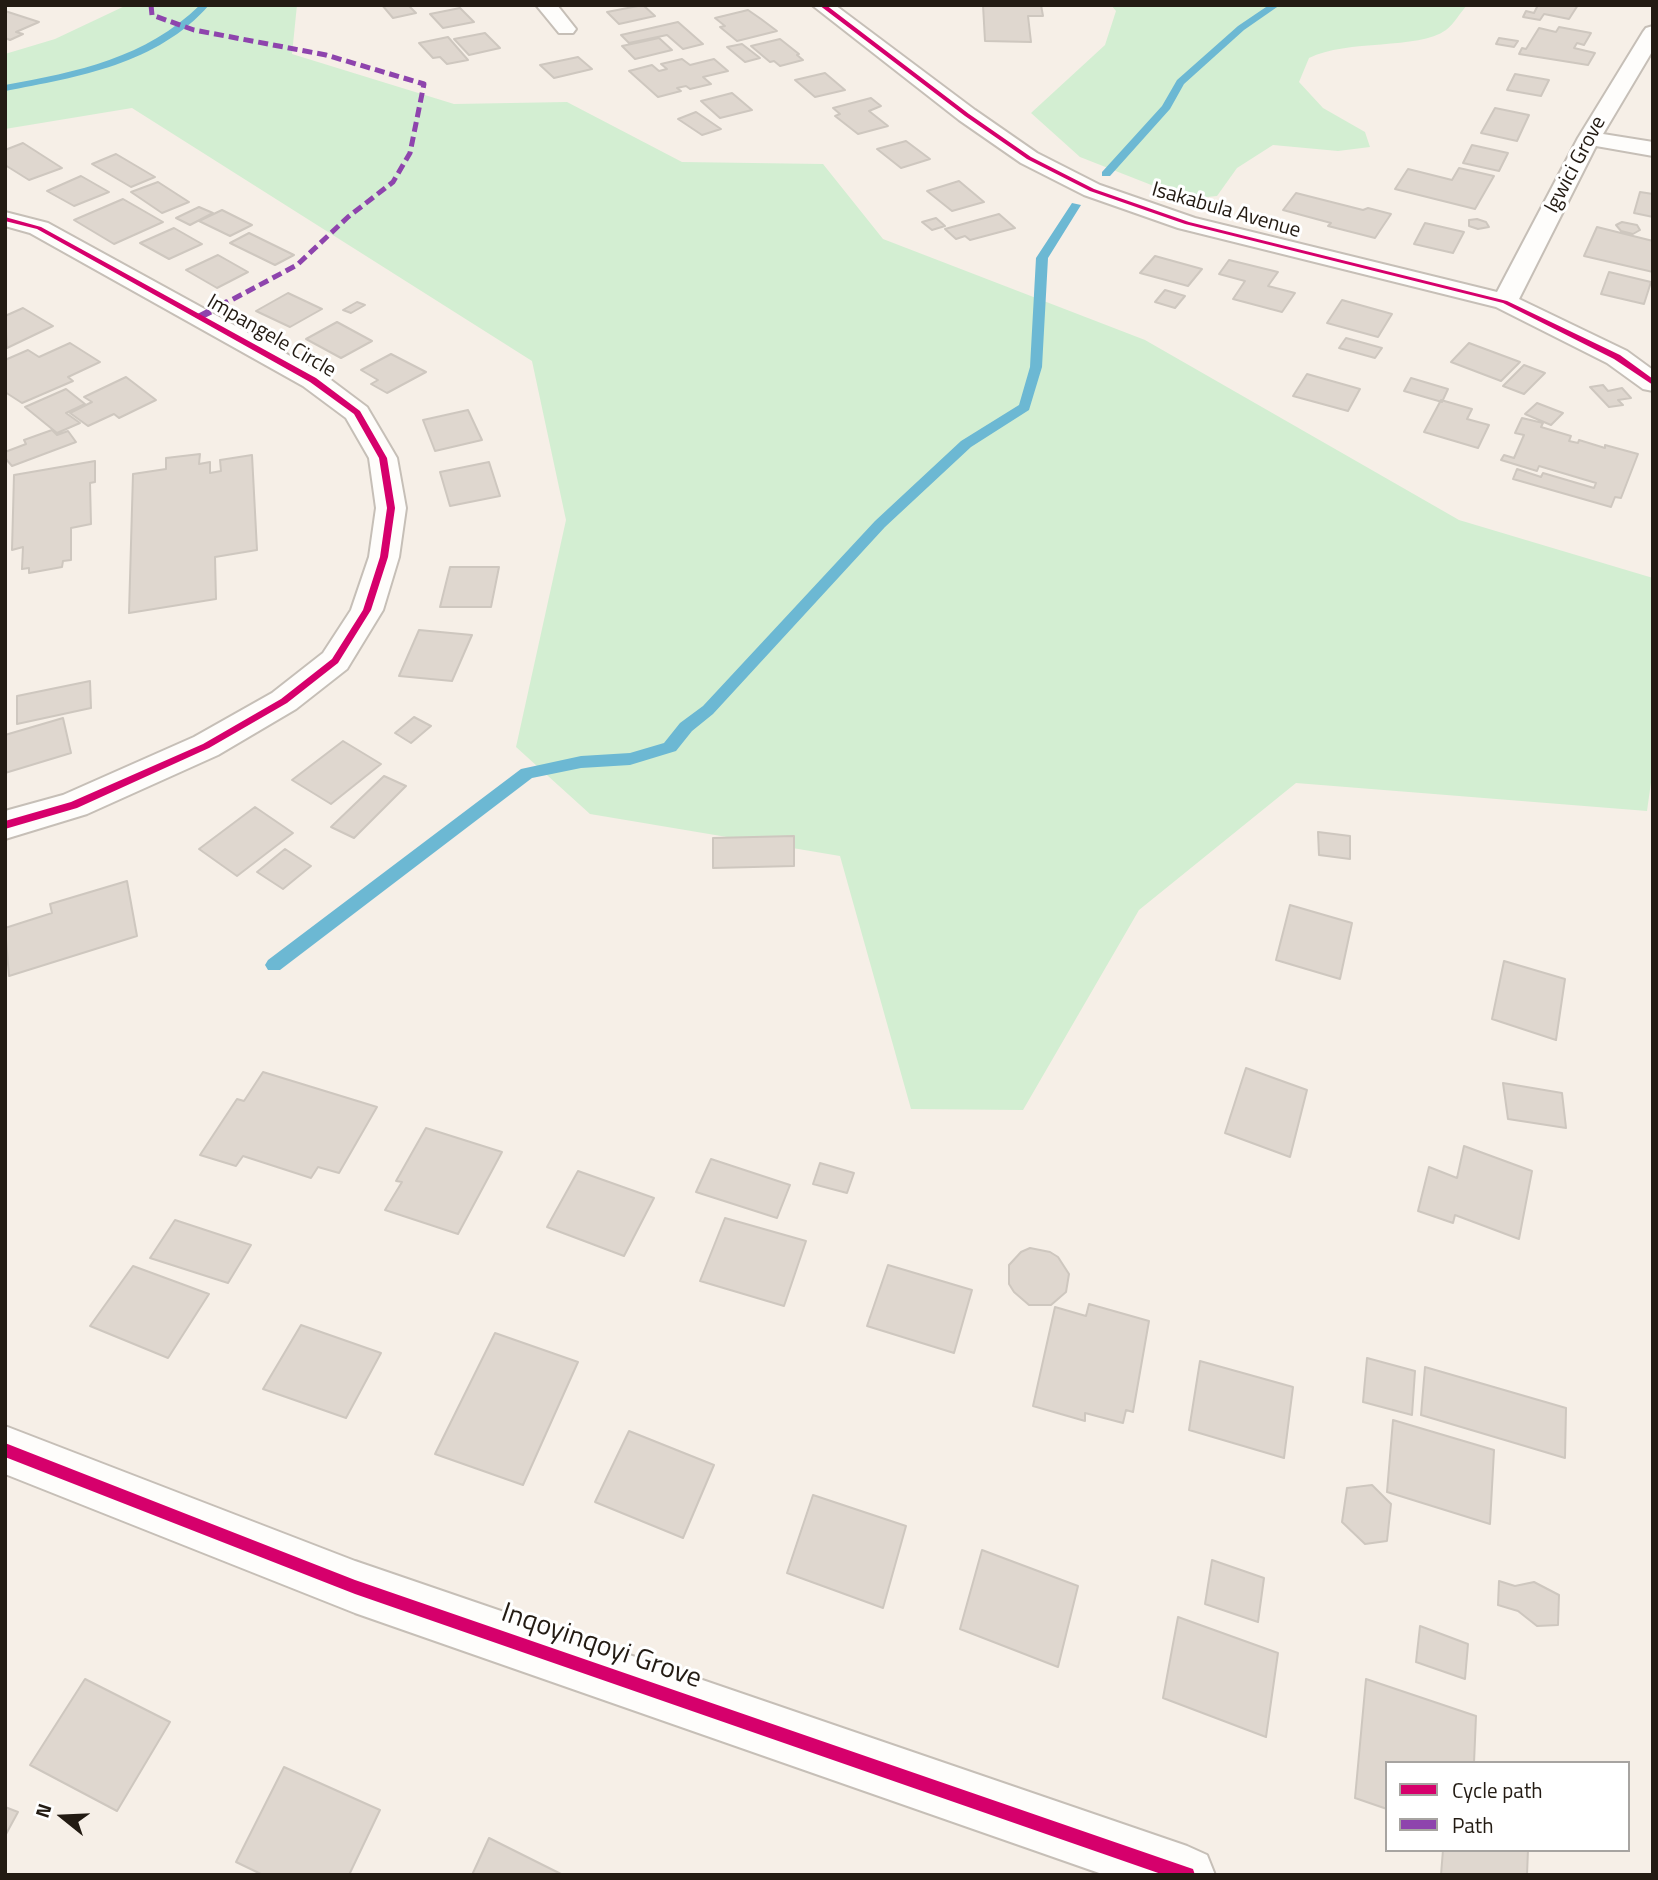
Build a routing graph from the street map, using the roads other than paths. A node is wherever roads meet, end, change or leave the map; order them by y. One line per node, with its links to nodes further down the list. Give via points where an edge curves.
1 (546, 5): 3 (street)
2 (822, 5): 8 (street, Isakabula Avenue, via 1028,158 1092,190 1187,223)
3 (566, 29)
4 (1653, 32): 5 (street, Igwici Grove)
5 (1589, 138): 6 (street); 8 (street, Igwici Grove)
6 (1653, 149)
7 (5, 219): 10 (street, Impangele Circle, via 39,229 324,388 357,413 383,458 391,508 384,557 367,610 335,661 284,701 206,746 74,805)
8 (1505, 302): 9 (street, Isakabula Avenue, via 1617,357)
9 (1653, 383)
10 (5, 825)
11 (5, 1450): 12 (street, Inqoyinqoyi Grove, via 355,1587)
12 (1187, 1875)

